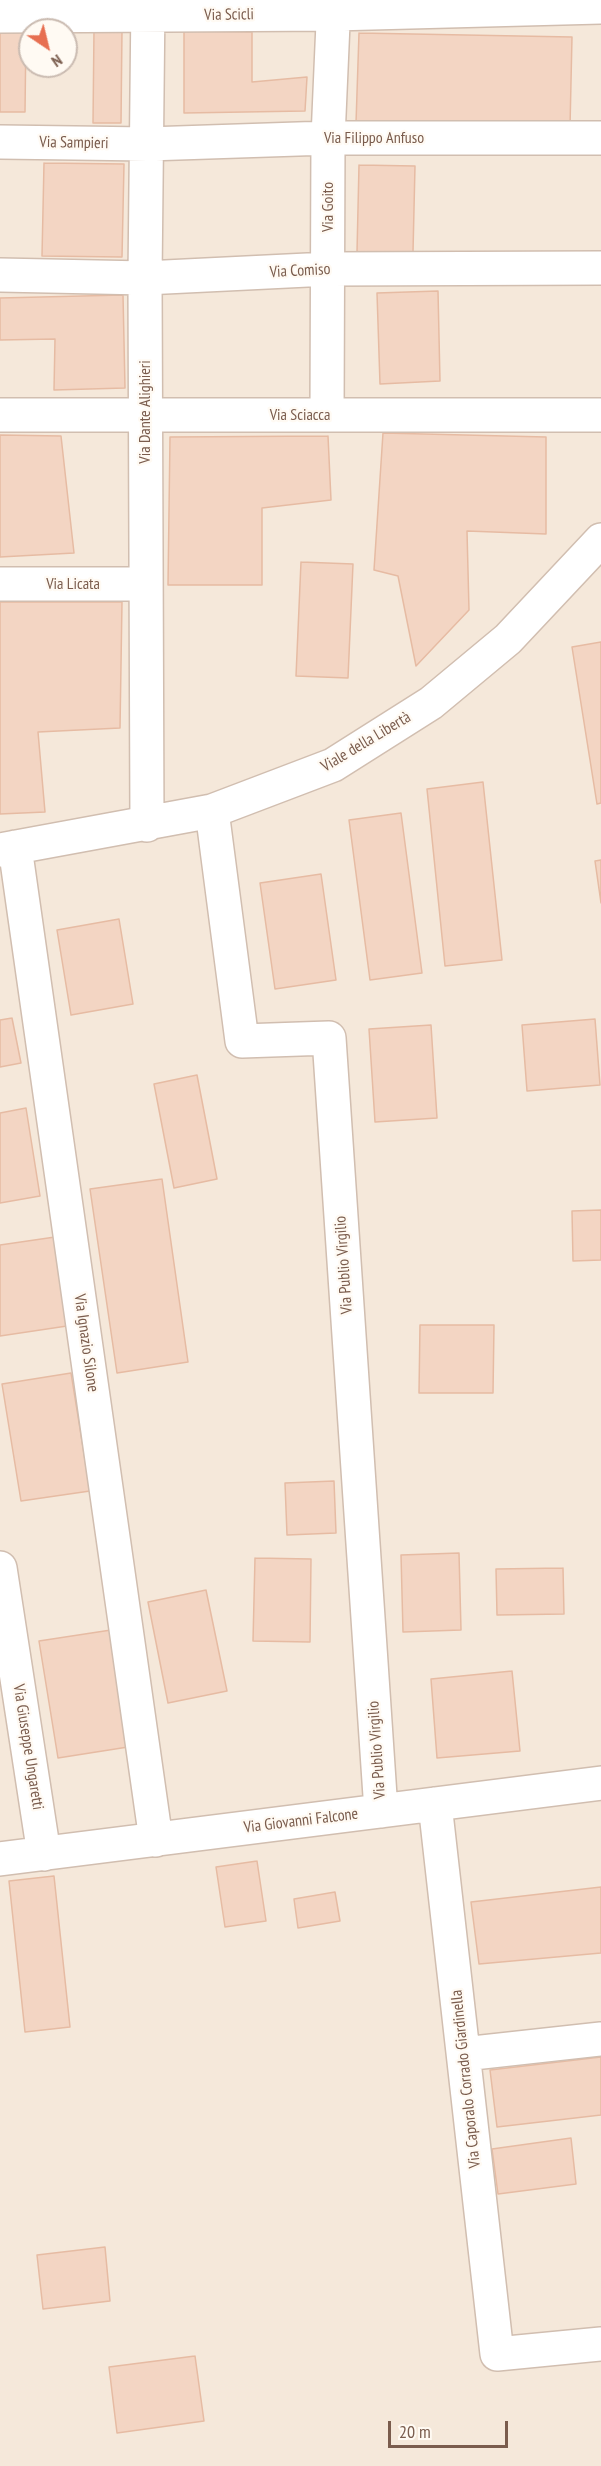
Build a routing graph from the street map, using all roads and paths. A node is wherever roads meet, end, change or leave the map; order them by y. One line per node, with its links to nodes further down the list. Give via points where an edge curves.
1 (334, 7): 2 (street, Via Scicli); 3 (street, Via Scicli); 5 (street, Via Goito)
2 (601, 7)
3 (148, 8): 4 (street, Via Scicli); 8 (street, Via Dante Alighieri)
4 (0, 16)
5 (328, 138): 6 (street, Via Filippo Anfuso); 8 (street, Via Filippo Anfuso); 10 (street, Via Goito)
6 (601, 138)
7 (0, 142): 8 (street, Via Sampieri)
8 (148, 144): 12 (street, Via Dante Alighieri)
9 (601, 267): 10 (street, Via Comiso)
10 (328, 269): 12 (street, Via Comiso); 14 (street, Via Goito)
11 (0, 275): 12 (street, Via Comiso)
12 (145, 278): 16 (street, Via Dante Alighieri)
13 (0, 415): 16 (street, Via Sciacca)
14 (327, 415): 15 (street, Via Sciacca); 16 (street, Via Sciacca)
15 (601, 415)
16 (145, 416): 19 (street, Via Dante Alighieri)
17 (601, 540): 20 (street, Viale della Libertà, via 508,639 431,703 333,765)
18 (0, 584): 19 (street, Via Licata)
19 (145, 584): 21 (street, Via Dante Alighieri)
20 (212, 811): 21 (street, Viale della Libertà); 26 (street, Via Publio Virgilio, via 242,1041 329,1038)
21 (147, 825): 22 (street, Viale della Libertà)
22 (8, 848): 27 (street, Via Ignazio Silone)
23 (0, 1568): 28 (street, Via Giuseppe Ungaretti)
24 (601, 1783): 25 (street, Via Giovanni Falcone)
25 (435, 1804): 26 (street, Via Giovanni Falcone); 31 (street, Via Caporalo Corrado Giardinella)
26 (381, 1810): 27 (street, Via Giovanni Falcone)
27 (156, 1839): 28 (street, Via Giovanni Falcone)
28 (44, 1854): 29 (street, Via Giovanni Falcone)
29 (0, 1859)
30 (601, 2039): 31 (street)
31 (464, 2054): 32 (street, Via Caporalo Corrado Giardinella, via 497,2354)
32 (601, 2344)

